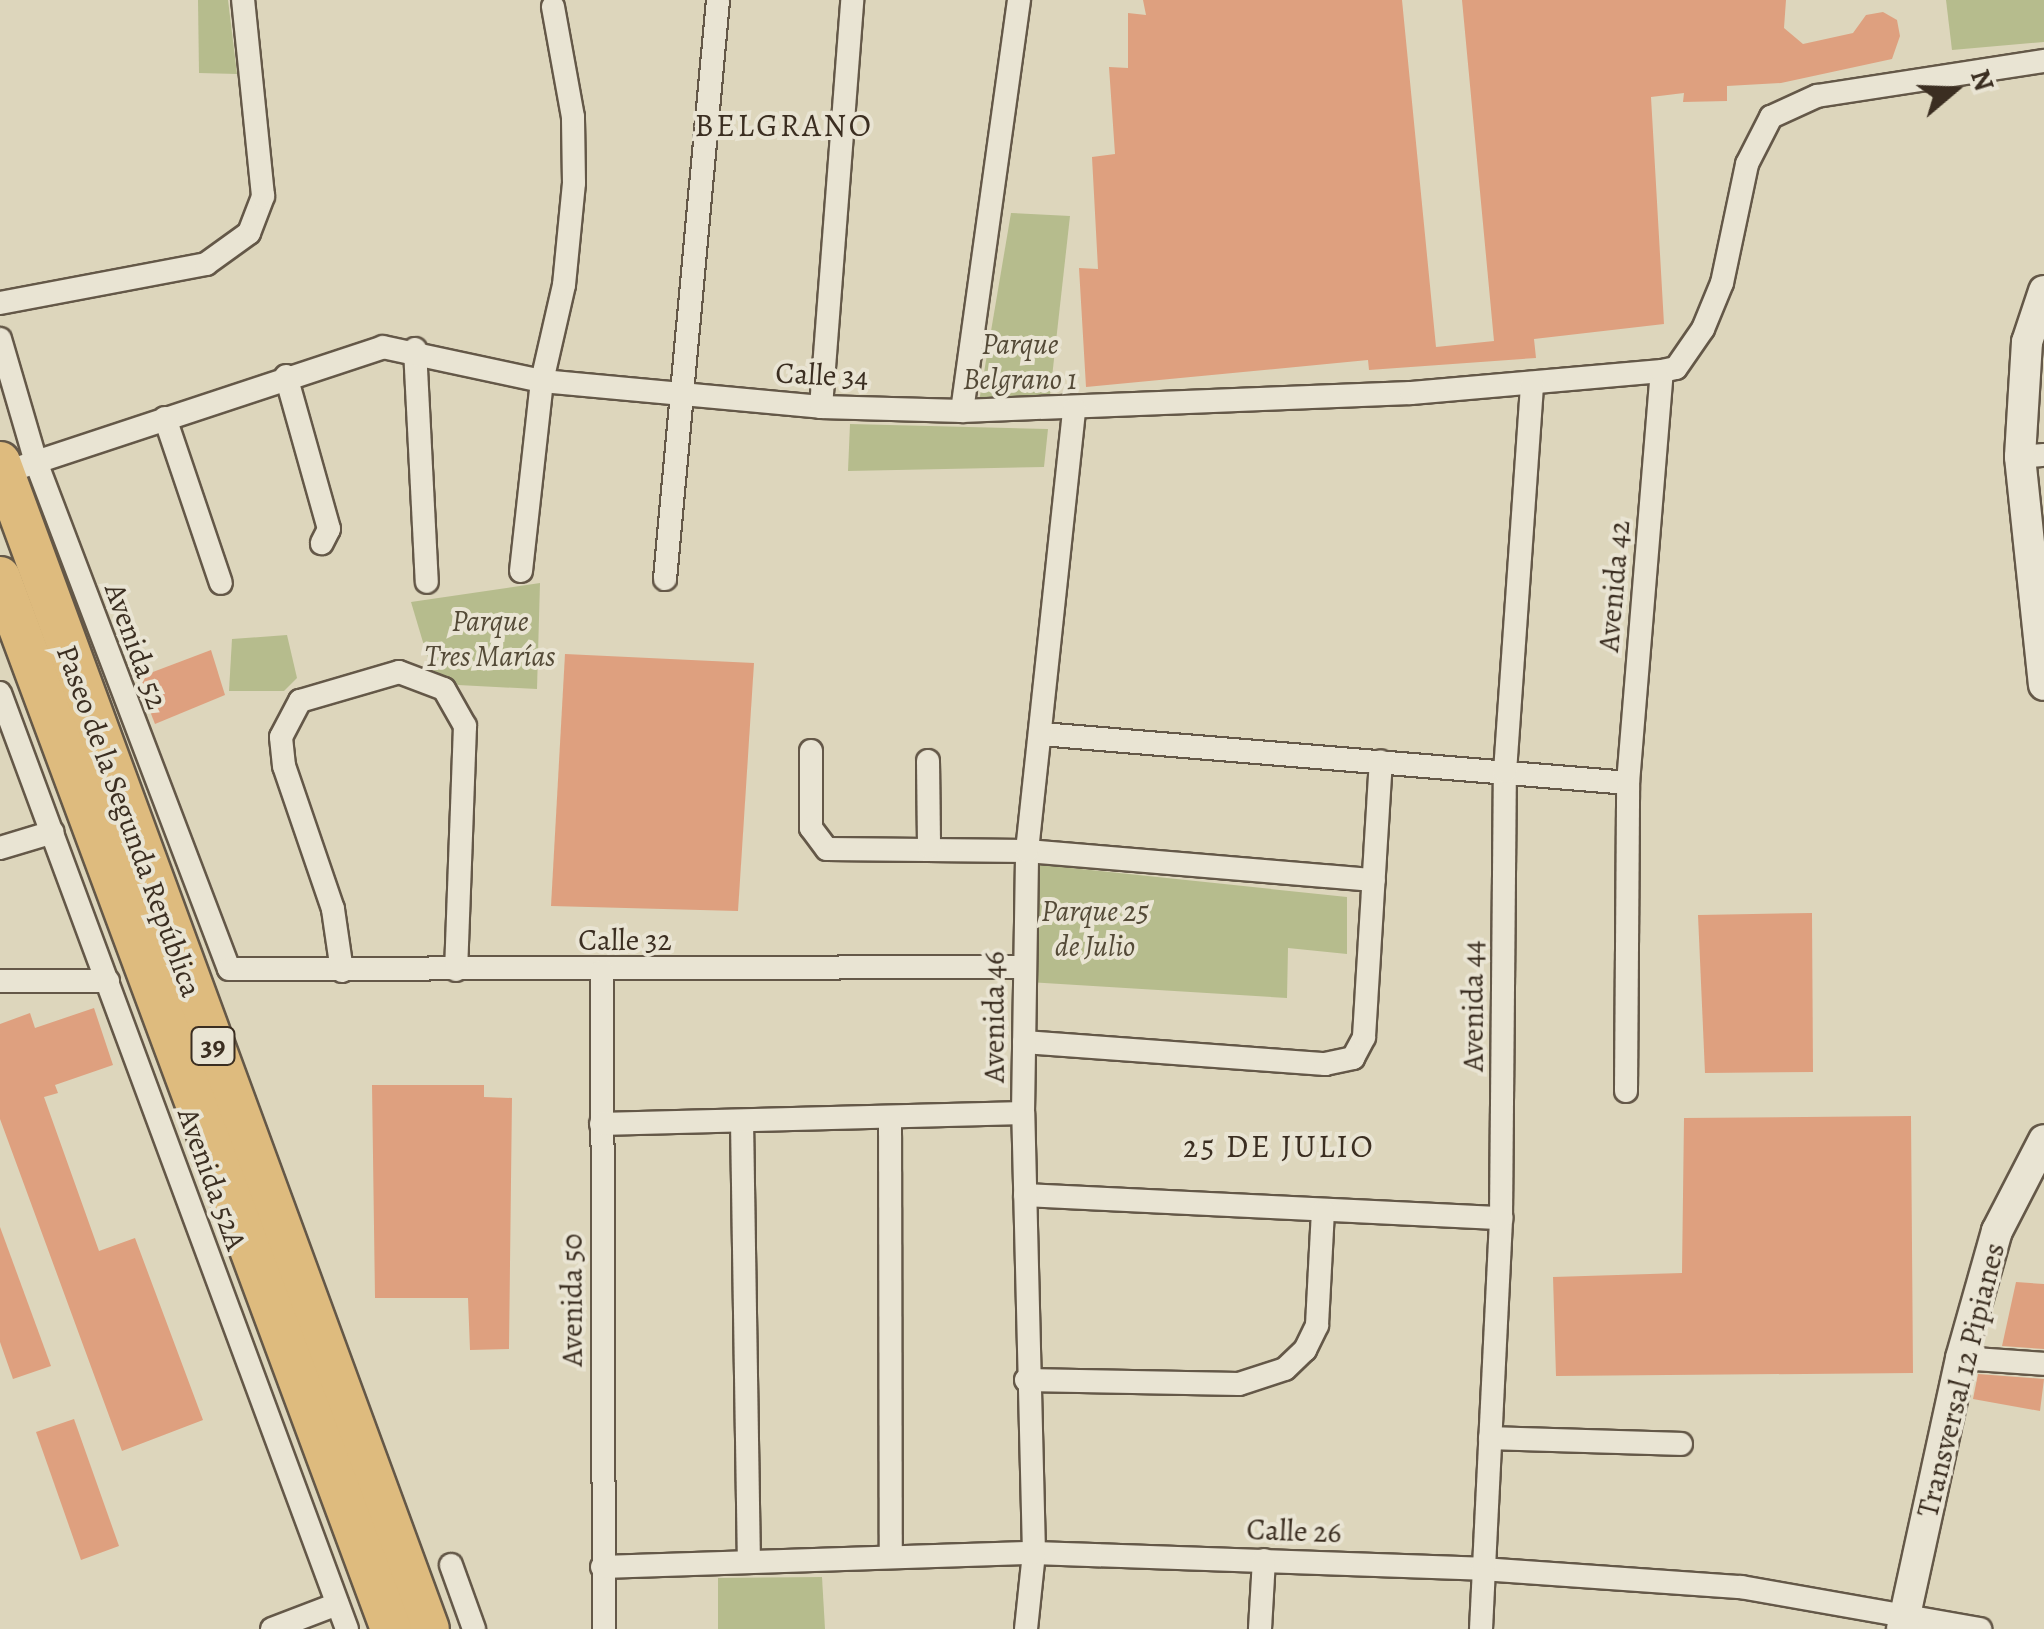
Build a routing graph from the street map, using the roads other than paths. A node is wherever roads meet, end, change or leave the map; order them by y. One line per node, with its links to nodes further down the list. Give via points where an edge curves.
1 (243, 0): 8 (street, via 262,196 239,245 206,264)
2 (718, 0): 15 (street)
3 (852, 0): 16 (street)
4 (1019, 0): 18 (street)
5 (553, 7): 13 (street, via 570,94 574,184 564,285)
6 (2044, 61): 11 (street, via 1817,96 1771,117 1747,164 1722,283 1676,368)
7 (2044, 292): 20 (street, via 2027,342)
8 (0, 303)
9 (0, 339): 21 (street, Avenida 52)
10 (416, 349): 12 (street, Calle 34, via 378,348); 13 (street, Calle 34); 27 (street)
11 (1662, 372): 14 (street, Calle 34); 36 (street, Avenida 42)
12 (286, 376): 19 (street, Calle 34); 22 (street, via 328,528)
13 (542, 382): 15 (street, Calle 34); 24 (street)
14 (1532, 384): 17 (street, Calle 34); 35 (street, Avenida 44)
15 (681, 396): 16 (street, Calle 34); 26 (street)
16 (820, 407): 18 (street, Calle 34)
17 (1074, 408): 18 (street, Calle 34); 31 (street, Avenida 46)
18 (962, 411)
19 (164, 418): 21 (street, Calle 34); 28 (street)
20 (2032, 456): 23 (street)
21 (13, 466): 43 (street, Avenida 52); 76 (highway, Paseo de la Segunda República / 39)
22 (322, 543)
23 (2037, 567): 29 (street)
24 (521, 571)
25 (0, 577): 75 (highway, Paseo de la Segunda República / 39)
26 (665, 579)
27 (426, 582)
28 (221, 584)
29 (2043, 672)
30 (2, 704): 37 (street, Avenida 52A)
31 (1040, 734): 34 (street); 40 (street, Avenida 46)
32 (811, 752): 38 (street, via 813,838 828,849)
33 (928, 761): 38 (street)
34 (1381, 762): 35 (street); 41 (street)
35 (1505, 772): 36 (street); 58 (street, Avenida 44)
36 (1628, 783): 50 (street, Avenida 42)
37 (53, 832): 39 (street); 48 (street, Avenida 52A)
38 (929, 847): 40 (street)
39 (0, 848)
40 (1027, 851): 41 (street); 42 (street, Avenida 46)
41 (1374, 880): 49 (street, via 1364,1038 1354,1058 1325,1064)
42 (1023, 967): 45 (street, Calle 32); 49 (street, Avenida 46)
43 (228, 969): 46 (street, Calle 32)
44 (456, 970): 45 (street, Calle 32); 46 (street, Calle 32); 46 (street, via 466,746 461,714 444,690 398,672 305,698 281,737 284,766 334,909)
45 (602, 970): 54 (street, Avenida 50)
46 (342, 971)
47 (0, 980): 48 (street)
48 (108, 981): 71 (street, Avenida 52A)
49 (1024, 1042): 51 (street, Avenida 46)
50 (1626, 1091)
51 (1024, 1113): 52 (street); 56 (street, Avenida 46)
52 (890, 1117): 53 (street); 65 (street)
53 (742, 1121): 54 (street); 67 (street)
54 (602, 1124): 69 (street, Avenida 50)
55 (2044, 1140): 59 (street, Transversal 12 Pipianes, via 1997,1232)
56 (1025, 1195): 57 (street); 61 (street, Avenida 46)
57 (1323, 1211): 58 (street); 61 (street, via 1317,1326 1306,1350 1285,1369 1240,1384)
58 (1501, 1218): 62 (street, Avenida 44)
59 (1962, 1358): 60 (street); 72 (street, Transversal 12 Pipianes)
60 (2044, 1364)
61 (1026, 1380): 64 (street, Avenida 46)
62 (1490, 1438): 63 (street); 70 (street, Avenida 44)
63 (1681, 1444)
64 (1034, 1553): 65 (street, Calle 26); 66 (street, Calle 26); 79 (street, Avenida 46)
65 (891, 1557): 67 (street, Calle 26)
66 (1264, 1560): 70 (street, Calle 26); 80 (street)
67 (748, 1561): 69 (street, Calle 26)
68 (452, 1565): 77 (street)
69 (602, 1567): 78 (street, Avenida 50)
70 (1482, 1569): 72 (street, Calle 26, via 1741,1587); 81 (street, Avenida 44)
71 (338, 1604): 73 (street); 74 (street, Avenida 52A)
72 (1904, 1621): 82 (street, Calle 26)
73 (272, 1629)
74 (347, 1629)
75 (391, 1629)
76 (429, 1629)
77 (474, 1629)
78 (604, 1629)
79 (1026, 1629)
80 (1260, 1629)
81 (1481, 1629)
82 (1980, 1629)

